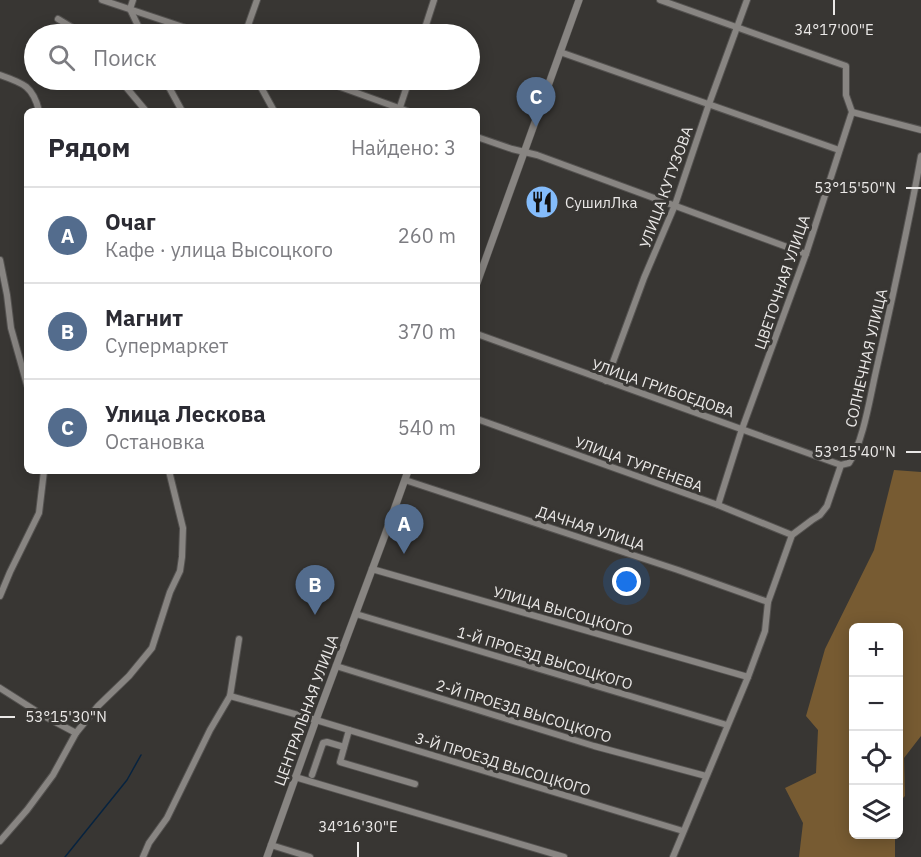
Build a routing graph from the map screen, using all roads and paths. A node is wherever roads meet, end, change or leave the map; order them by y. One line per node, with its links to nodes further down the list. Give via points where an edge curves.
1 (102, 0): 9 (street)
2 (133, 0): 9 (street)
3 (257, 0): 14 (street)
4 (426, 0): 8 (street)
5 (579, 0): 17 (street)
6 (660, 0): 16 (street)
7 (747, 0): 16 (street, УЛИЦА КУТУЗОВА)
8 (434, 1): 15 (street)
9 (129, 9): 12 (street); 13 (street)
10 (57, 19): 11 (street)
11 (66, 24)
12 (137, 24)
13 (174, 24)
14 (249, 24)
15 (426, 24)
16 (737, 27): 26 (street, УЛИЦА КУТУЗОВА); 33 (street, via 846,66 846,95)
17 (560, 52): 26 (street); 37 (street)
18 (0, 75): 19 (street)
19 (24, 85)
20 (30, 90): 27 (street)
21 (128, 90): 28 (street)
22 (170, 90): 29 (street)
23 (262, 90): 30 (street)
24 (348, 90): 31 (street)
25 (407, 90): 32 (street)
26 (709, 104): 36 (street); 39 (street, УЛИЦА КУТУЗОВА)
27 (38, 108)
28 (143, 108)
29 (180, 108)
30 (272, 108)
31 (397, 108)
32 (402, 108)
33 (852, 112): 34 (street); 36 (street, ЦВЕТОЧНАЯ УЛИЦА)
34 (921, 130)
35 (480, 138): 37 (street)
36 (839, 150): 40 (street, ЦВЕТОЧНАЯ УЛИЦА)
37 (524, 153): 39 (street); 42 (street)
38 (921, 156): 48 (street, СОЛНЕЧНАЯ УЛИЦА, via 864,421 854,456)
39 (675, 205): 40 (street); 45 (street, УЛИЦА КУТУЗОВА)
40 (806, 254): 47 (street, ЦВЕТОЧНАЯ УЛИЦА)
41 (0, 260): 44 (street, via 11,328)
42 (480, 275)
43 (480, 335): 45 (street, УЛИЦА ГРИБОЕДОВА)
44 (24, 374)
45 (606, 381): 47 (street, УЛИЦА ГРИБОЕДОВА)
46 (480, 420): 53 (street, УЛИЦА ТУРГЕНЕВА)
47 (742, 429): 48 (street, УЛИЦА ГРИБОЕДОВА); 53 (street, ЦВЕТОЧНАЯ УЛИЦА)
48 (841, 465): 54 (street, СОЛНЕЧНАЯ УЛИЦА, via 827,506)
49 (44, 474): 56 (street, via 39,513)
50 (170, 474): 67 (street, via 183,528 180,571 152,648)
51 (407, 474): 52 (street, ЦЕНТРАЛЬНАЯ УЛИЦА)
52 (405, 480): 55 (street, ЦЕНТРАЛЬНАЯ УЛИЦА); 57 (street, ДАЧНАЯ УЛИЦА)
53 (718, 505): 54 (street, УЛИЦА ТУРГЕНЕВА)
54 (792, 535): 57 (street)
55 (372, 569): 58 (street, ЦЕНТРАЛЬНАЯ УЛИЦА); 61 (street, УЛИЦА ВЫСОЦКОГО)
56 (0, 596)
57 (768, 602): 61 (street, via 765,631)
58 (356, 614): 60 (street, ЦЕНТРАЛЬНАЯ УЛИЦА); 65 (street, 1-Й ПРОЕЗД ВЫСОЦКОГО)
59 (239, 639): 63 (street)
60 (336, 666): 64 (street, ЦЕНТРАЛЬНАЯ УЛИЦА); 70 (street, 2-Й ПРОЕЗД ВЫСОЦКОГО, via 594,746)
61 (748, 677): 65 (street)
62 (0, 688): 67 (street)
63 (230, 696): 64 (street, 3-Й ПРОЕЗД ВЫСОЦКОГО); 76 (street)
64 (316, 720): 66 (street, 3-Й ПРОЕЗД ВЫСОЦКОГО); 71 (street, ЦЕНТРАЛЬНАЯ УЛИЦА)
65 (728, 725): 70 (street)
66 (349, 730): 68 (street); 73 (street, 3-Й ПРОЕЗД ВЫСОЦКОГО)
67 (76, 733): 74 (street, via 53,776)
68 (344, 747): 69 (street, via 323,743); 72 (street, via 340,762)
69 (312, 775)
70 (706, 776): 73 (street)
71 (296, 777): 75 (street, ЦЕНТРАЛЬНАЯ УЛИЦА); 79 (street)
72 (415, 784)
73 (683, 831): 80 (street)
74 (0, 841)
75 (271, 845): 77 (street, ЦЕНТРАЛЬНАЯ УЛИЦА); 78 (street)
76 (143, 857)
77 (267, 857)
78 (310, 857)
79 (564, 857)
80 (673, 857)

